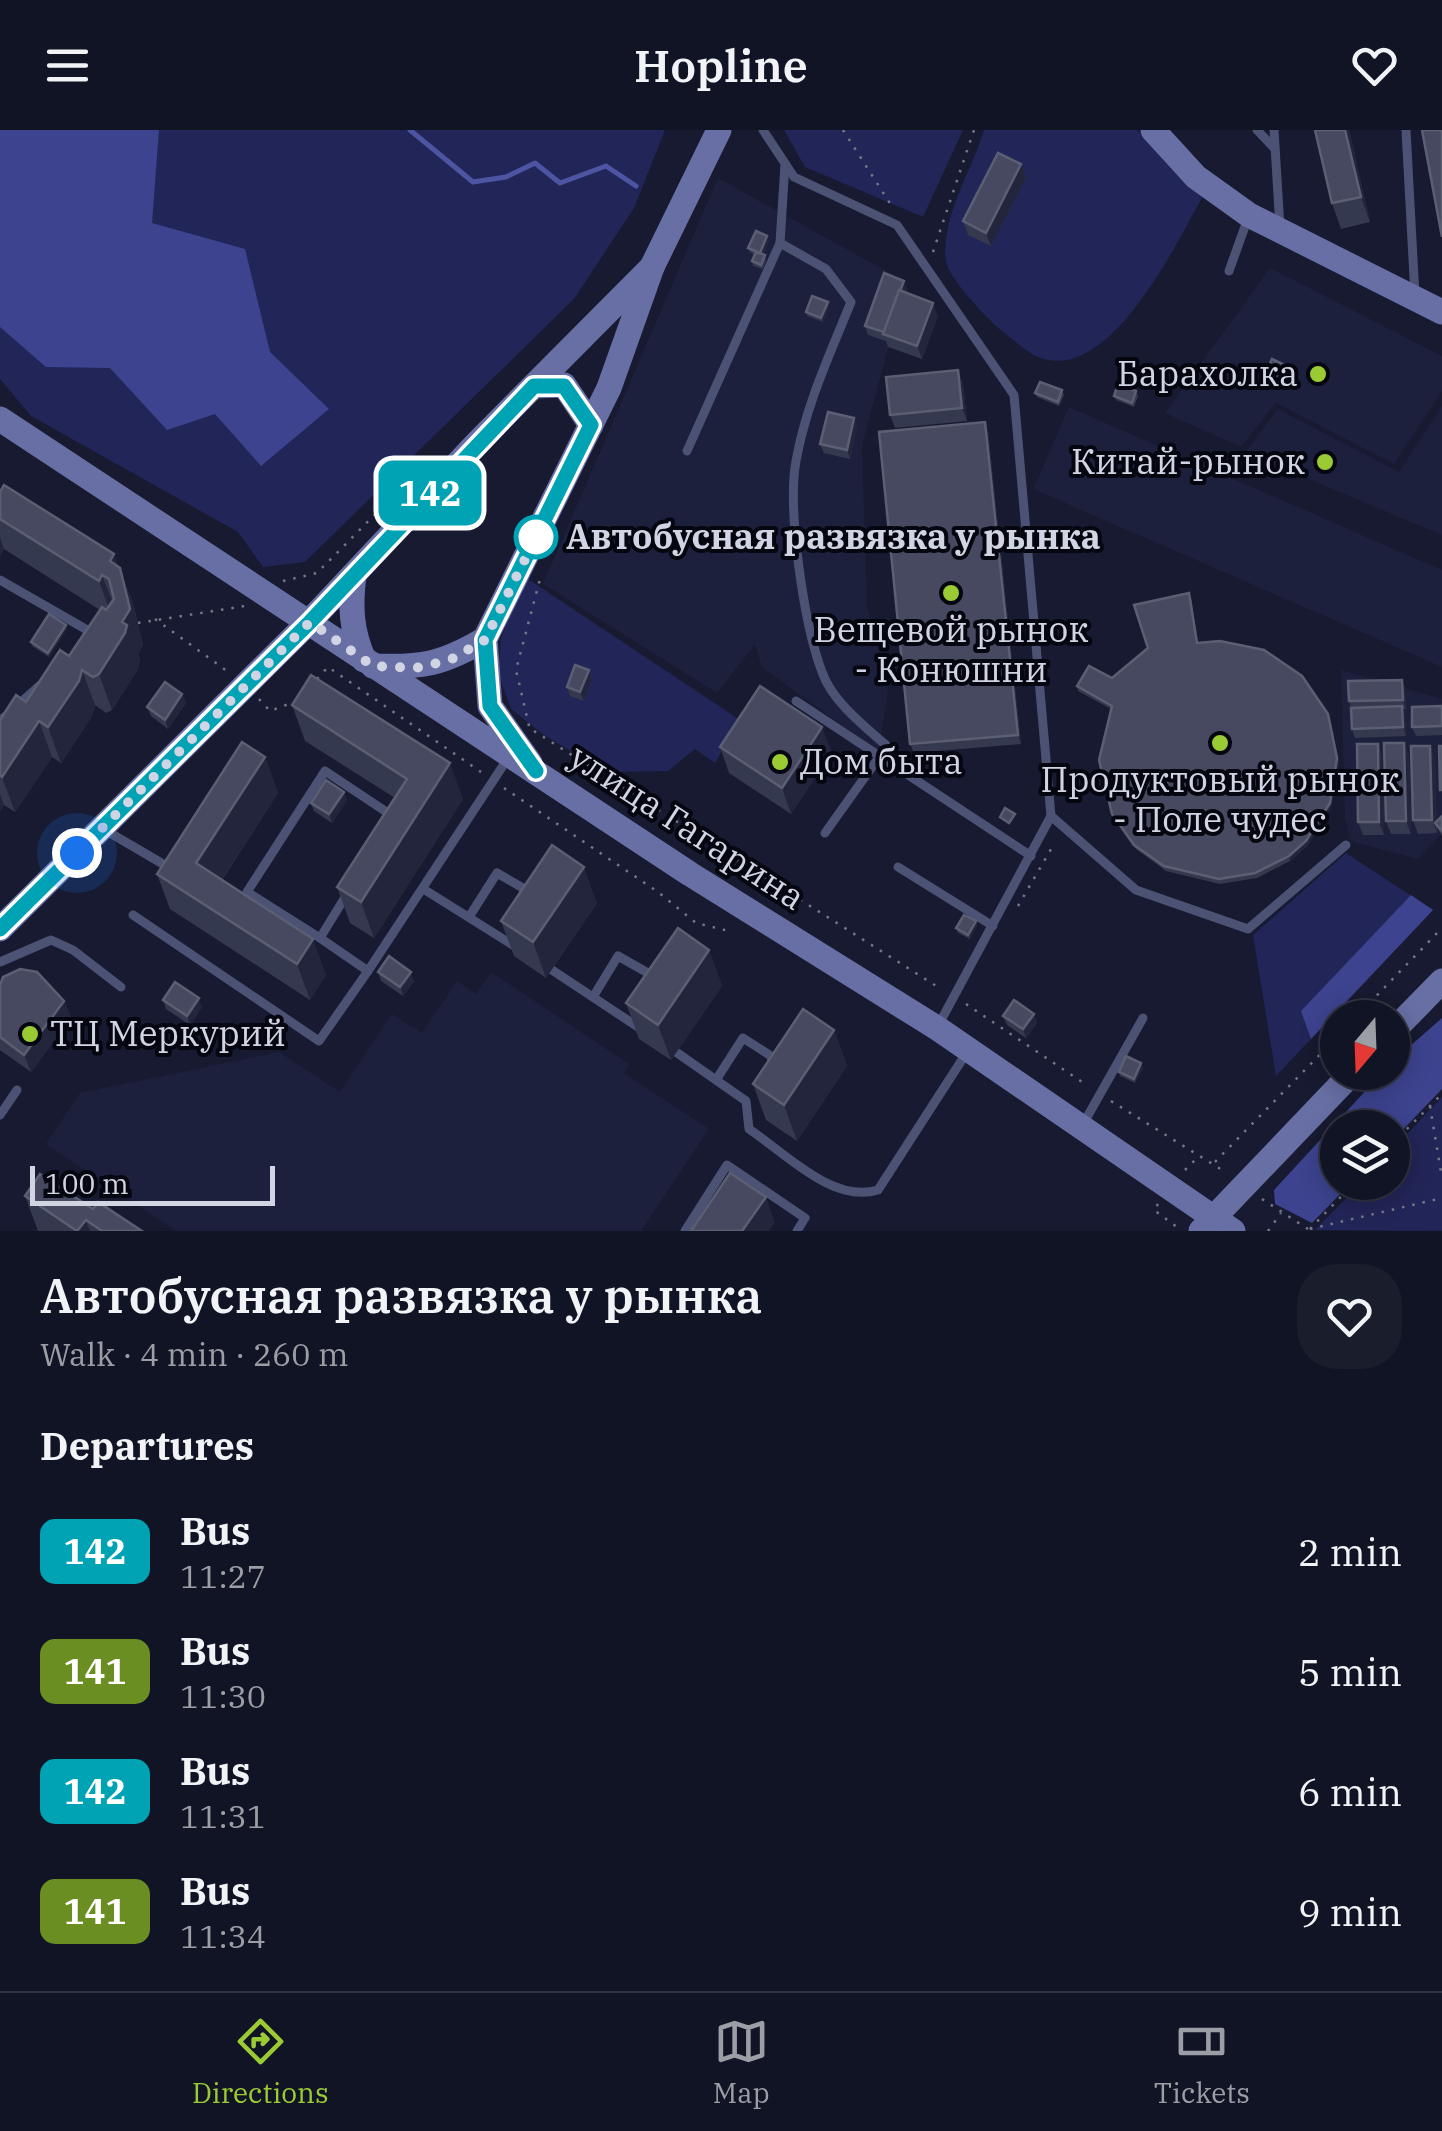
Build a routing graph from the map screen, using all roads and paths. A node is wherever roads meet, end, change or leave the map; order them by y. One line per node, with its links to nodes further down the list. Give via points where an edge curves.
1 (719, 130): 15 (main road)
2 (763, 130): 10 (lane)
3 (844, 130): 11 (path)
4 (974, 130): 16 (path)
5 (1154, 130): 12 (main road, via 1196,177)
6 (1257, 130): 9 (lane)
7 (1274, 130): 9 (lane)
8 (1406, 130): 18 (lane)
9 (1275, 149): 13 (lane)
10 (785, 164): 14 (lane); 16 (lane, via 794,177 897,226)
11 (892, 205)
12 (1250, 215): 13 (main road); 17 (lane)
13 (1280, 230): 18 (main road)
14 (780, 243): 23 (lane); 42 (lane, via 826,269 851,302 810,401 795,464 796,534 822,675 887,746)
15 (652, 267): 20 (main road); 22 (main road)
16 (928, 268): 45 (lane, via 1014,395)
17 (1229, 270)
18 (1415, 298): 19 (main road)
19 (1442, 312)
20 (534, 386): 22 (main road, via 564,386); 26 (main road)
21 (0, 419): 28 (main road, улица Гагарина)
22 (591, 425): 32 (main road)
23 (686, 451)
24 (432, 457): 28 (path, via 316,573 277,582)
25 (542, 572): 75 (path, via 516,670 530,728)
26 (354, 575): 31 (main road); 34 (main road, via 354,636)
27 (0, 580): 33 (lane, via 90,631)
28 (265, 594): 29 (path, via 256,604); 31 (main road, улица Гагарина)
29 (155, 619): 30 (path); 36 (path)
30 (138, 622)
31 (310, 622): 34 (main road, улица Гагарина); 36 (main road)
32 (485, 640): 34 (main road, via 450,660 416,668); 43 (main road, via 490,706)
33 (77, 646)
34 (369, 663): 41 (main road, улица Гагарина)
35 (52, 674): 40 (lane)
36 (245, 684): 38 (path, via 270,711); 46 (main road)
37 (308, 689): 44 (path, via 328,666)
38 (298, 700)
39 (796, 701): 42 (lane)
40 (0, 721)
41 (510, 755): 43 (main road, улица Гагарина); 44 (lane)
42 (880, 757): 48 (lane); 51 (lane)
43 (536, 771): 81 (main road, улица Гагарина)
44 (494, 782): 55 (lane); 64 (path, via 696,923)
45 (1051, 816): 50 (lane, via 1136,890 1248,929); 51 (lane)
46 (103, 828): 52 (lane); 63 (main road)
47 (384, 832): 65 (lane, via 394,817 325,771 248,892)
48 (825, 833)
49 (1054, 844): 56 (path)
50 (1346, 846)
51 (1030, 856): 61 (lane)
52 (162, 864)
53 (898, 868): 61 (lane)
54 (357, 877): 65 (lane)
55 (425, 890): 59 (lane); 70 (lane)
56 (1018, 908)
57 (517, 912): 59 (lane, via 523,888 497,873)
58 (133, 914): 70 (lane, via 319,1041)
59 (469, 917): 66 (lane)
60 (509, 925): 66 (lane)
61 (993, 926): 75 (lane)
62 (1442, 928): 76 (path)
63 (0, 929)
64 (728, 931)
65 (320, 938): 70 (lane)
66 (502, 938): 67 (lane)
67 (519, 949)
68 (0, 962): 71 (lane, via 51,940)
69 (552, 970): 74 (lane)
70 (368, 971)
71 (121, 987)
72 (649, 987): 74 (lane, via 648,973 618,956)
73 (1439, 989): 78 (main road)
74 (594, 996): 79 (lane)
75 (955, 998): 81 (lane); 90 (path)
76 (1372, 1000)
77 (637, 1002): 79 (lane)
78 (1410, 1016)
79 (626, 1018): 82 (lane)
80 (1143, 1018): 90 (lane)
81 (937, 1028): 83 (main road, улица Гагарина)
82 (644, 1031)
83 (968, 1050): 87 (lane, via 878,1190 859,1196 838,1190 749,1128 751,1100); 95 (main road, улица Гагарина)
84 (676, 1052): 87 (lane)
85 (1320, 1054): 96 (path)
86 (774, 1071): 87 (lane, via 771,1056 743,1038)
87 (716, 1080)
88 (16, 1090): 93 (lane)
89 (1336, 1090): 98 (main road)
90 (1100, 1094): 95 (lane); 96 (path)
91 (1442, 1094): 92 (path)
92 (1430, 1106): 94 (path); 97 (path)
93 (0, 1115)
94 (1410, 1126)
95 (1081, 1128): 102 (main road, улица Гагарина)
96 (1214, 1163): 98 (path)
97 (1442, 1178)
98 (1243, 1186): 101 (path); 102 (main road)
99 (1442, 1198): 103 (path)
100 (1338, 1200): 103 (path)
101 (1282, 1212): 103 (path); 106 (path)
102 (1216, 1226)
103 (1310, 1230)
104 (685, 1231): 105 (lane, via 727,1165 806,1218)
105 (797, 1231)
106 (1268, 1231)

